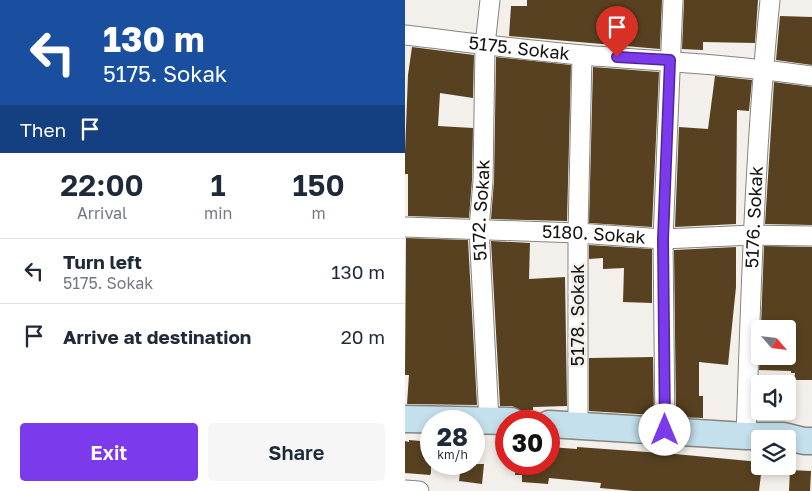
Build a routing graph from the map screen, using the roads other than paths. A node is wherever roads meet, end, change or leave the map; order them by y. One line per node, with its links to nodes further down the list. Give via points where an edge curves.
1 (490, 0): 5 (street, 5172. Sokak)
2 (673, 0): 7 (street)
3 (770, 0): 8 (street, 5176. Sokak)
4 (405, 35): 5 (street, 5175. Sokak)
5 (485, 45): 6 (street, 5175. Sokak); 11 (street, 5172. Sokak)
6 (581, 55): 7 (street, 5175. Sokak); 12 (street, 5178. Sokak)
7 (670, 60): 8 (street, 5175. Sokak); 15 (street)
8 (763, 69): 9 (street, 5175. Sokak); 13 (street, 5176. Sokak)
9 (812, 76)
10 (405, 227): 11 (street, 5180. Sokak)
11 (479, 229): 12 (street, 5180. Sokak); 16 (street, 5172. Sokak)
12 (578, 233): 15 (street, 5180. Sokak); 20 (street, 5178. Sokak)
13 (753, 235): 14 (street, 5180. Sokak); 15 (street, 5180. Sokak); 22 (street, 5176. Sokak)
14 (812, 236)
15 (663, 239): 21 (street)
16 (499, 410)
17 (405, 419): 18 (main road)
18 (495, 421)
19 (560, 425): 20 (main road)
20 (578, 426): 21 (main road)
21 (665, 430): 22 (main road)
22 (746, 436): 23 (main road)
23 (805, 438)
24 (405, 490): 25 (street)
25 (419, 491)

